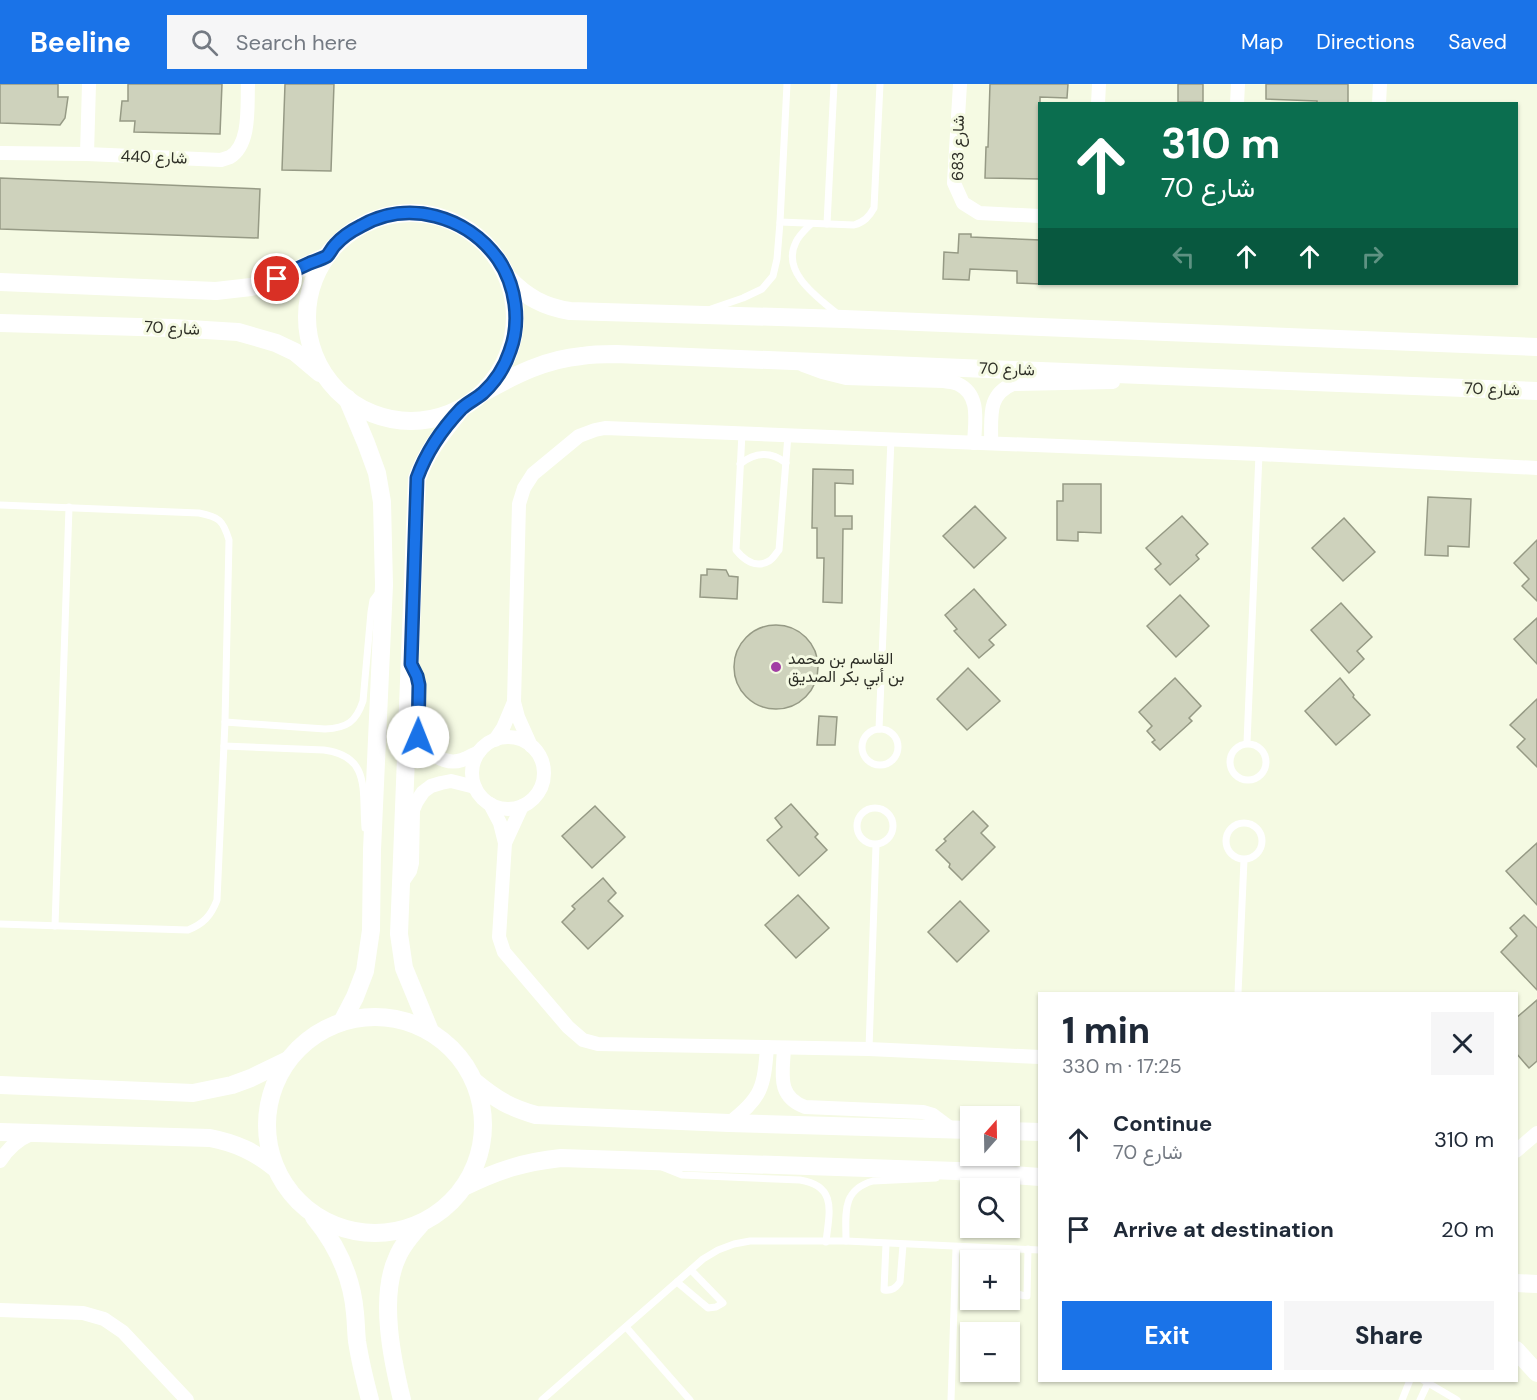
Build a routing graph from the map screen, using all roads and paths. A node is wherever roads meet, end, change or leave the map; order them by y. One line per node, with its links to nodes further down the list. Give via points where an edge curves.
1 (89, 84): 14 (street)
2 (248, 84): 14 (street, شارع 440, via 244,139 230,157 221,160)
3 (787, 84): 16 (lane)
4 (834, 84): 18 (lane)
5 (880, 84): 18 (lane, via 874,208 861,223)
6 (960, 84): 15 (street, شارع 683, via 954,183 963,203 979,213)
7 (1099, 84): 10 (street)
8 (1238, 84): 11 (street)
9 (1380, 84): 12 (street)
10 (1098, 102)
11 (1237, 102)
12 (1379, 102)
13 (0, 153): 14 (street, شارع 440)
14 (87, 154)
15 (1038, 216)
16 (780, 222): 17 (lane); 22 (lane, via 777,259 772,276 762,289)
17 (811, 224): 18 (lane); 23 (lane, via 795,243 794,269 810,290)
18 (826, 224)
19 (327, 256): 20 (main road, via 348,233 369,222 392,214 423,213 454,222 474,234 492,250); 21 (main road, via 277,279 216,291); 28 (main road, via 311,286 307,319 313,352)
20 (508, 278): 22 (main road, via 529,297 555,308); 30 (main road, via 516,326 500,373)
21 (0, 282)
22 (695, 315): 23 (main road)
23 (844, 319): 25 (main road)
24 (0, 323): 28 (main road, شارع 70, via 238,332 295,352)
25 (1537, 347)
26 (793, 360): 27 (main road, شارع 70); 30 (main road, شارع 70, via 581,356 514,375); 36 (street, via 846,378 958,384 970,393 976,406)
27 (1178, 377): 29 (main road, شارع 70); 37 (street, via 1007,386 992,405)
28 (329, 381): 31 (main road)
29 (1537, 391)
30 (484, 392): 32 (main road)
31 (347, 399): 32 (main road, via 373,414 403,421 433,419); 44 (main road, via 377,473 382,502)
32 (462, 408): 45 (main road, via 423,461 417,478)
33 (742, 434): 34 (street); 40 (lane); 46 (street, via 605,428 579,436 533,474 519,504)
34 (788, 435): 35 (street); 39 (lane)
35 (891, 439): 36 (street); 48 (lane)
36 (974, 443): 37 (street)
37 (991, 443): 38 (street)
38 (1259, 454): 41 (street); 50 (lane)
39 (786, 463): 40 (lane, via 763,454); 40 (lane, via 779,550 770,561 756,564 744,560 736,550)
40 (740, 464)
41 (1537, 468)
42 (0, 505): 43 (lane)
43 (69, 507): 47 (lane, via 198,513 214,516 225,526 229,540); 63 (lane)
44 (384, 585): 47 (lane, via 370,612 363,701 350,723 325,729); 59 (main road)
45 (411, 664): 53 (street, via 419,685 418,737 422,745 435,757 452,761); 61 (main road)
46 (514, 702): 49 (street); 51 (street)
47 (225, 722): 52 (lane)
48 (879, 729): 48 (lane, via 870,731 861,747 870,764 880,766 896,756 898,747 896,738)
49 (495, 740): 51 (street, via 514,738); 53 (street)
50 (1247, 743): 50 (lane, via 1231,753 1229,762 1239,778 1248,780 1257,778 1266,762 1264,752)
51 (531, 746): 56 (street, via 543,763 544,774 538,793)
52 (224, 747): 59 (lane, via 324,750 348,757 362,777 365,828); 63 (lane, via 217,900 207,919 188,930)
53 (479, 752): 54 (street, via 472,769)
54 (475, 787): 55 (street); 61 (street, via 441,783 423,792 413,810 412,863)
55 (490, 804): 56 (street, via 512,809); 57 (street)
56 (522, 806): 57 (street)
57 (505, 843): 67 (street, via 499,937 504,952 583,1040 598,1044)
58 (876, 845): 58 (lane, via 892,835 894,826 891,816 875,807 859,817 857,827 859,836); 69 (lane)
59 (372, 850): 65 (main road, via 371,930 365,971)
60 (1244, 860): 60 (lane, via 1260,850 1262,841 1260,831 1243,822 1227,832 1225,841 1234,857); 64 (lane)
61 (400, 886): 66 (main road, via 399,934 404,968)
62 (0, 924): 63 (lane)
63 (55, 926)
64 (1238, 992)
65 (342, 1022): 66 (main road, via 378,1017 413,1023); 71 (main road, via 312,1037)
66 (429, 1031): 72 (main road, via 456,1053)
67 (767, 1047): 68 (street); 74 (street, via 761,1089 754,1101)
68 (784, 1048): 69 (street); 75 (street, via 784,1091 796,1103 806,1107 923,1112)
69 (869, 1049): 70 (street)
70 (1038, 1057)
71 (288, 1060): 73 (main road, via 232,1085 193,1093); 85 (main road, via 278,1076 267,1112 269,1150)
72 (475, 1081): 74 (main road, via 493,1097 536,1115); 88 (main road, via 483,1107 484,1135 478,1162)
73 (0, 1085)
74 (729, 1123): 76 (main road)
75 (960, 1129)
76 (960, 1130)
77 (1020, 1131): 79 (main road)
78 (0, 1132): 80 (main road)
79 (1038, 1132)
80 (33, 1133): 83 (street, via 9,1148); 85 (main road, via 210,1138 245,1148)
81 (1537, 1133): 82 (street)
82 (1518, 1148)
83 (0, 1161)
84 (652, 1161): 86 (main road); 88 (main road, via 536,1161 512,1166); 91 (lane, via 682,1176 812,1182 828,1198)
85 (275, 1168): 89 (main road, via 290,1192)
86 (957, 1171): 87 (main road); 92 (lane, via 934,1179 863,1184 854,1190 846,1208)
87 (1038, 1177)
88 (466, 1186): 90 (main road, via 446,1208)
89 (309, 1211): 90 (main road, via 326,1222 363,1233 383,1233); 112 (main road, via 327,1233 350,1284)
90 (421, 1224): 113 (main road, via 397,1257 387,1296)
91 (826, 1242): 92 (lane); 99 (lane, via 750,1240 718,1250)
92 (846, 1242): 93 (lane)
93 (886, 1244): 94 (lane); 94 (lane, via 884,1290 894,1289 900,1282)
94 (903, 1245): 95 (lane)
95 (956, 1247): 96 (lane); 116 (lane)
96 (1009, 1249): 97 (lane)
97 (1028, 1249): 98 (lane); 103 (lane, via 1027,1296)
98 (1038, 1250)
99 (690, 1270): 100 (lane); 100 (lane, via 723,1303 720,1306 708,1308)
100 (677, 1282): 105 (lane)
101 (1518, 1283): 102 (main road)
102 (1537, 1284)
103 (1020, 1294)
104 (0, 1310): 111 (street, via 83,1313 104,1319 123,1332)
105 (626, 1327): 114 (lane); 115 (lane)
106 (1518, 1352): 107 (main road)
107 (1537, 1373)
108 (1409, 1382): 117 (lane)
109 (1426, 1382): 118 (lane)
110 (1428, 1382): 119 (lane)
111 (187, 1400)
112 (370, 1400)
113 (402, 1400)
114 (542, 1400)
115 (690, 1400)
116 (951, 1400)
117 (1402, 1400)
118 (1420, 1400)
119 (1457, 1400)

